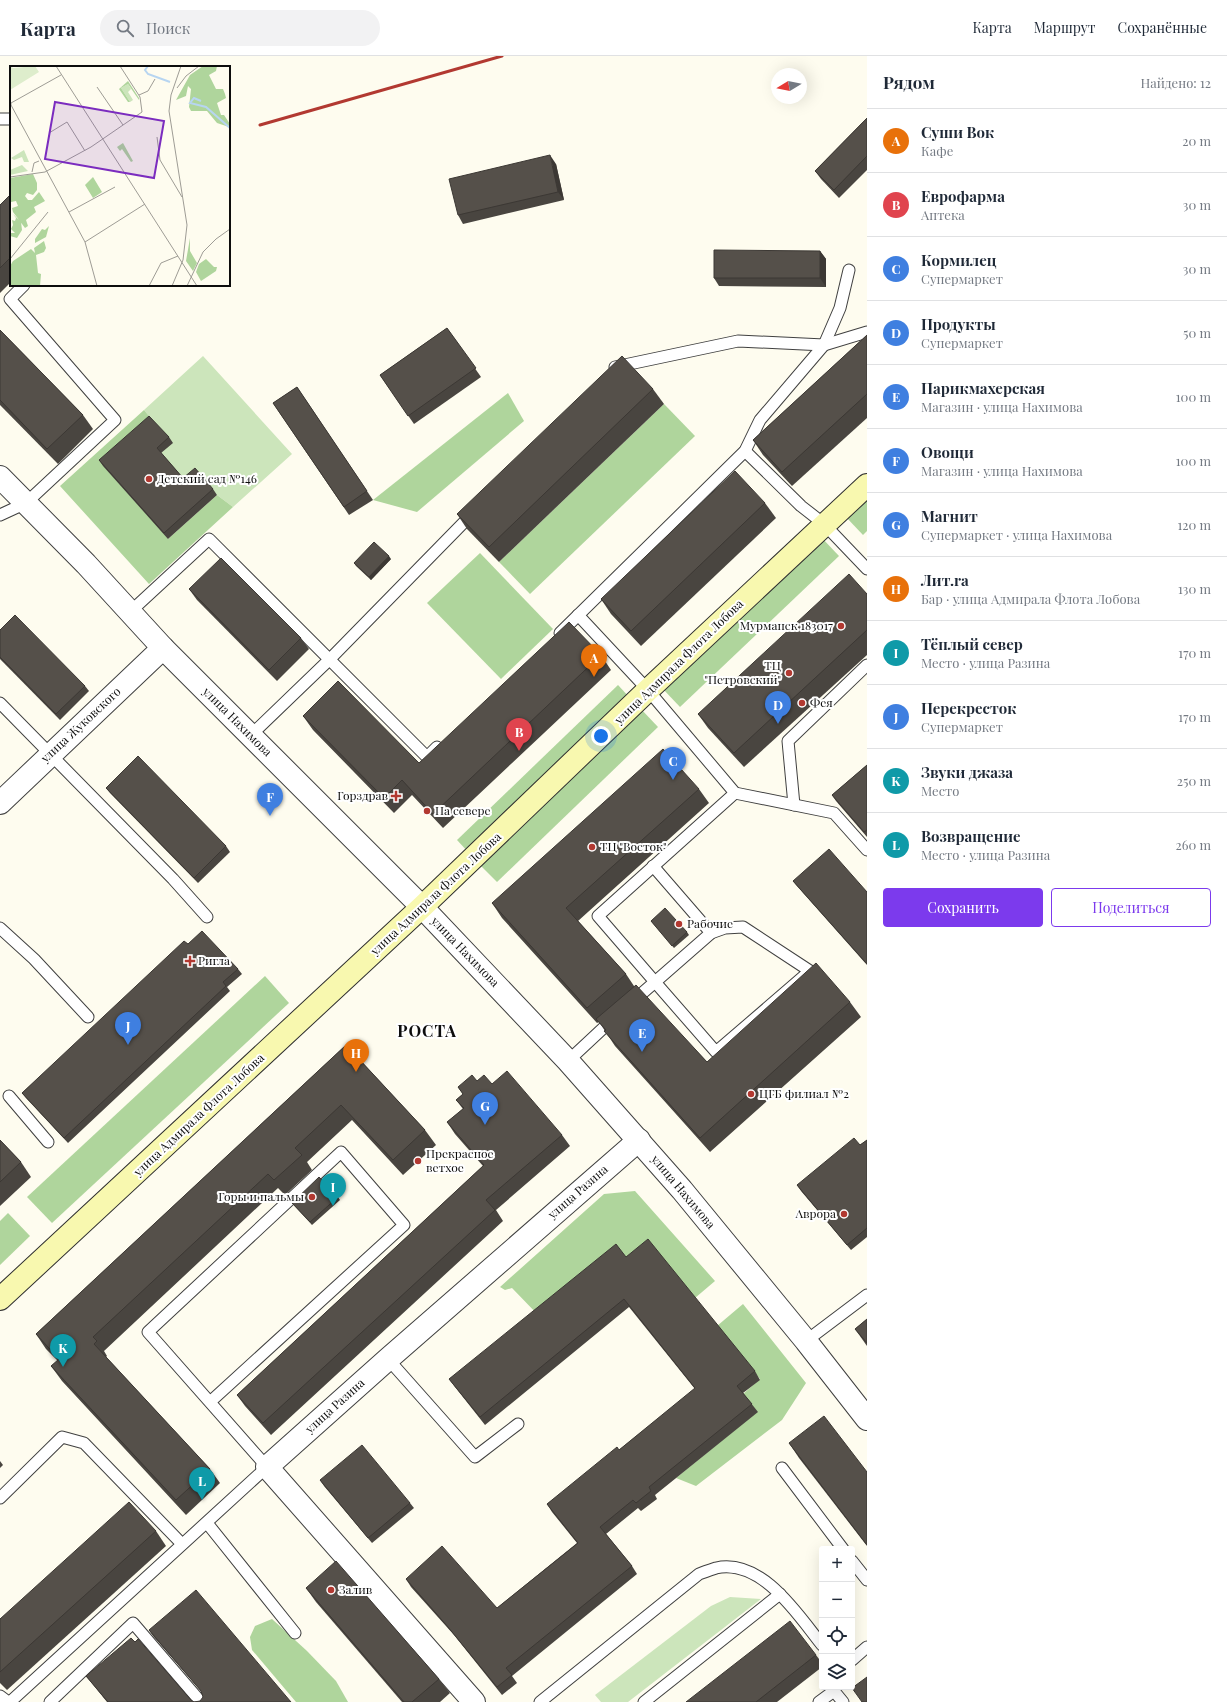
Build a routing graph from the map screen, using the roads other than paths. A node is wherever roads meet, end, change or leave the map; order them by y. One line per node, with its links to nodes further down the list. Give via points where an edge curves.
1 (849, 270): 4 (lane, via 840,308)
2 (23, 286): 9 (lane, via 10,299 115,420)
3 (867, 332): 4 (lane)
4 (824, 344): 5 (lane, via 738,341 615,367); 6 (lane, via 760,420)
5 (610, 373)
6 (745, 451): 12 (lane, via 800,506); 15 (lane)
7 (0, 477): 9 (street, улица Нахимова)
8 (867, 485): 12 (street, улица Адмирала Флота Лобова)
9 (26, 503): 11 (lane); 14 (street, улица Нахимова)
10 (478, 507): 18 (lane)
11 (0, 515)
12 (824, 524): 13 (lane); 20 (street, улица Адмирала Флота Лобова)
13 (867, 569)
14 (130, 612): 17 (street, улица Нахимова); 18 (lane, via 209,539)
15 (578, 616): 16 (lane); 20 (lane)
16 (549, 643)
17 (163, 648): 22 (street, улица Нахимова); 24 (street, улица Жуковского)
18 (330, 659): 22 (lane); 23 (lane, via 427,757)
19 (867, 665): 27 (lane, via 788,741)
20 (648, 690): 25 (lane); 30 (street, улица Адмирала Флота Лобова)
21 (0, 703): 24 (lane)
22 (250, 736): 30 (street, улица Нахимова)
23 (444, 741)
24 (51, 753): 26 (street, улица Жуковского); 31 (lane)
25 (735, 793): 27 (lane); 29 (lane)
26 (0, 803)
27 (794, 805): 28 (lane, via 834,813)
28 (867, 850)
29 (653, 866): 33 (lane); 34 (lane, via 598,916)
30 (422, 907): 36 (street, улица Нахимова); 41 (street, улица Адмирала Флота Лобова)
31 (207, 917)
32 (0, 928): 35 (lane, via 34,959)
33 (711, 933): 34 (lane); 34 (lane, via 725,928 743,927 810,971 716,1052)
34 (655, 982): 36 (lane)
35 (88, 1017)
36 (568, 1061): 38 (street, улица Нахимова)
37 (9, 1096): 39 (lane)
38 (639, 1140): 42 (street, улица Нахимова); 43 (street, улица Разина)
39 (48, 1142)
40 (867, 1295): 42 (lane)
41 (0, 1299)
42 (806, 1341): 45 (street, улица Нахимова)
43 (388, 1359): 46 (lane, via 475,1457); 47 (street, улица Разина)
44 (210, 1402): 44 (lane, via 148,1332 342,1152 404,1225); 47 (lane)
45 (867, 1419)
46 (518, 1424)
47 (267, 1468): 52 (lane); 68 (street)
48 (782, 1468): 54 (lane)
49 (136, 1496): 50 (lane, via 84,1443 62,1437); 51 (lane); 53 (lane)
50 (0, 1498)
51 (125, 1506)
52 (207, 1523): 53 (lane); 58 (lane)
53 (182, 1544): 66 (lane)
54 (841, 1546)
55 (855, 1565): 56 (lane)
56 (867, 1580)
57 (780, 1594): 59 (lane); 69 (lane, via 750,1573 735,1568 717,1568 698,1574); 70 (lane)
58 (295, 1632)
59 (819, 1641)
60 (867, 1647): 61 (lane)
61 (855, 1657)
62 (834, 1690): 71 (lane)
63 (836, 1690): 72 (lane)
64 (0, 1696): 66 (lane)
65 (200, 1701): 67 (lane, via 133,1623)
66 (9, 1702)
67 (50, 1702)
68 (474, 1702)
69 (540, 1702)
70 (644, 1702)
71 (819, 1702)
72 (843, 1702)

